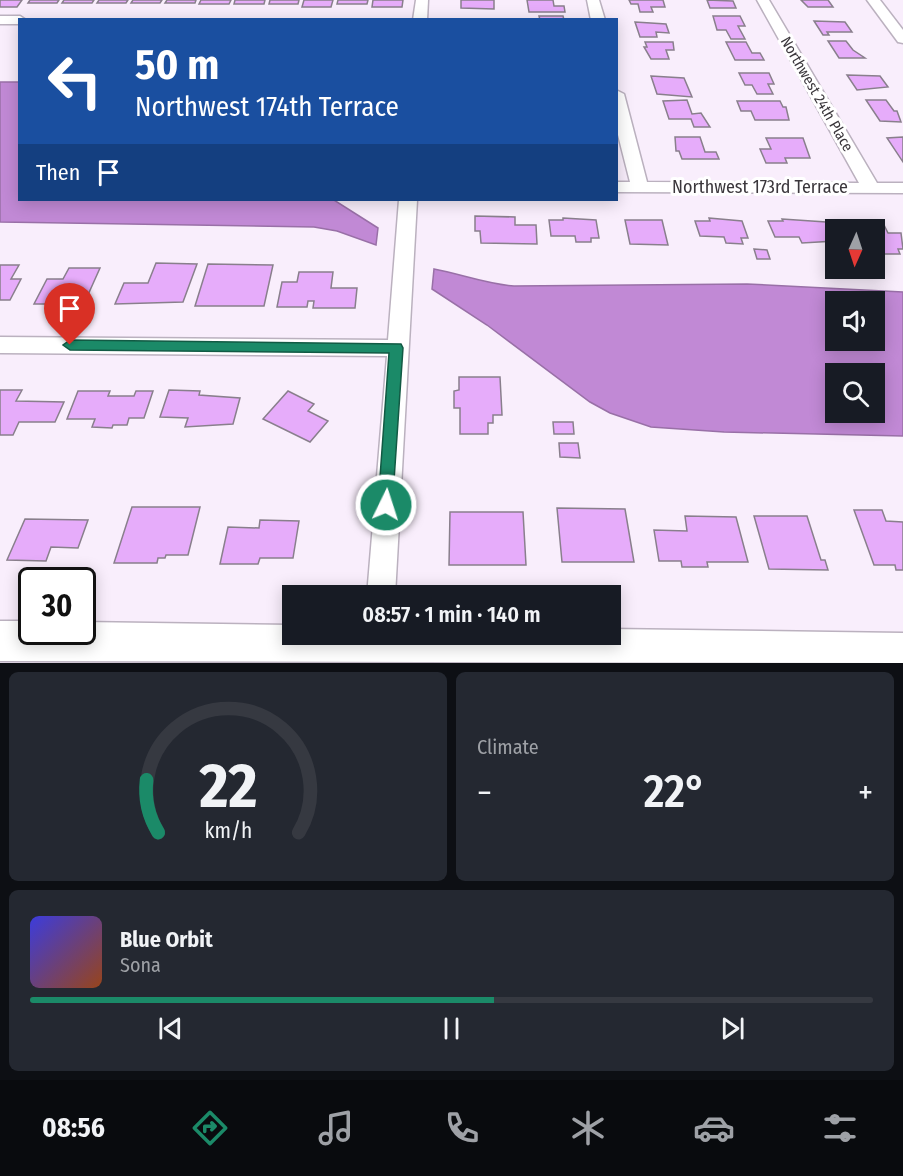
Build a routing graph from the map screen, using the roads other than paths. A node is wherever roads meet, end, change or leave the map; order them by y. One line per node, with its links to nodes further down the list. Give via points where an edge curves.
1 (422, 0): 5 (street)
2 (593, 0): 6 (street)
3 (763, 0): 13 (street, Northwest 24th Place)
4 (873, 0): 9 (street)
5 (420, 18)
6 (598, 18)
7 (0, 20): 8 (street)
8 (18, 20)
9 (903, 39)
10 (618, 102): 12 (street)
11 (618, 187): 12 (street, Northwest 173rd Terrace)
12 (640, 187): 13 (street, Northwest 173rd Terrace)
13 (872, 188): 14 (street, Northwest 173rd Terrace)
14 (903, 188)
15 (408, 201): 17 (street)
16 (0, 345): 17 (street)
17 (396, 348): 18 (street)
18 (382, 585)
19 (0, 641): 20 (street)
20 (377, 648): 21 (street)
21 (903, 654)

